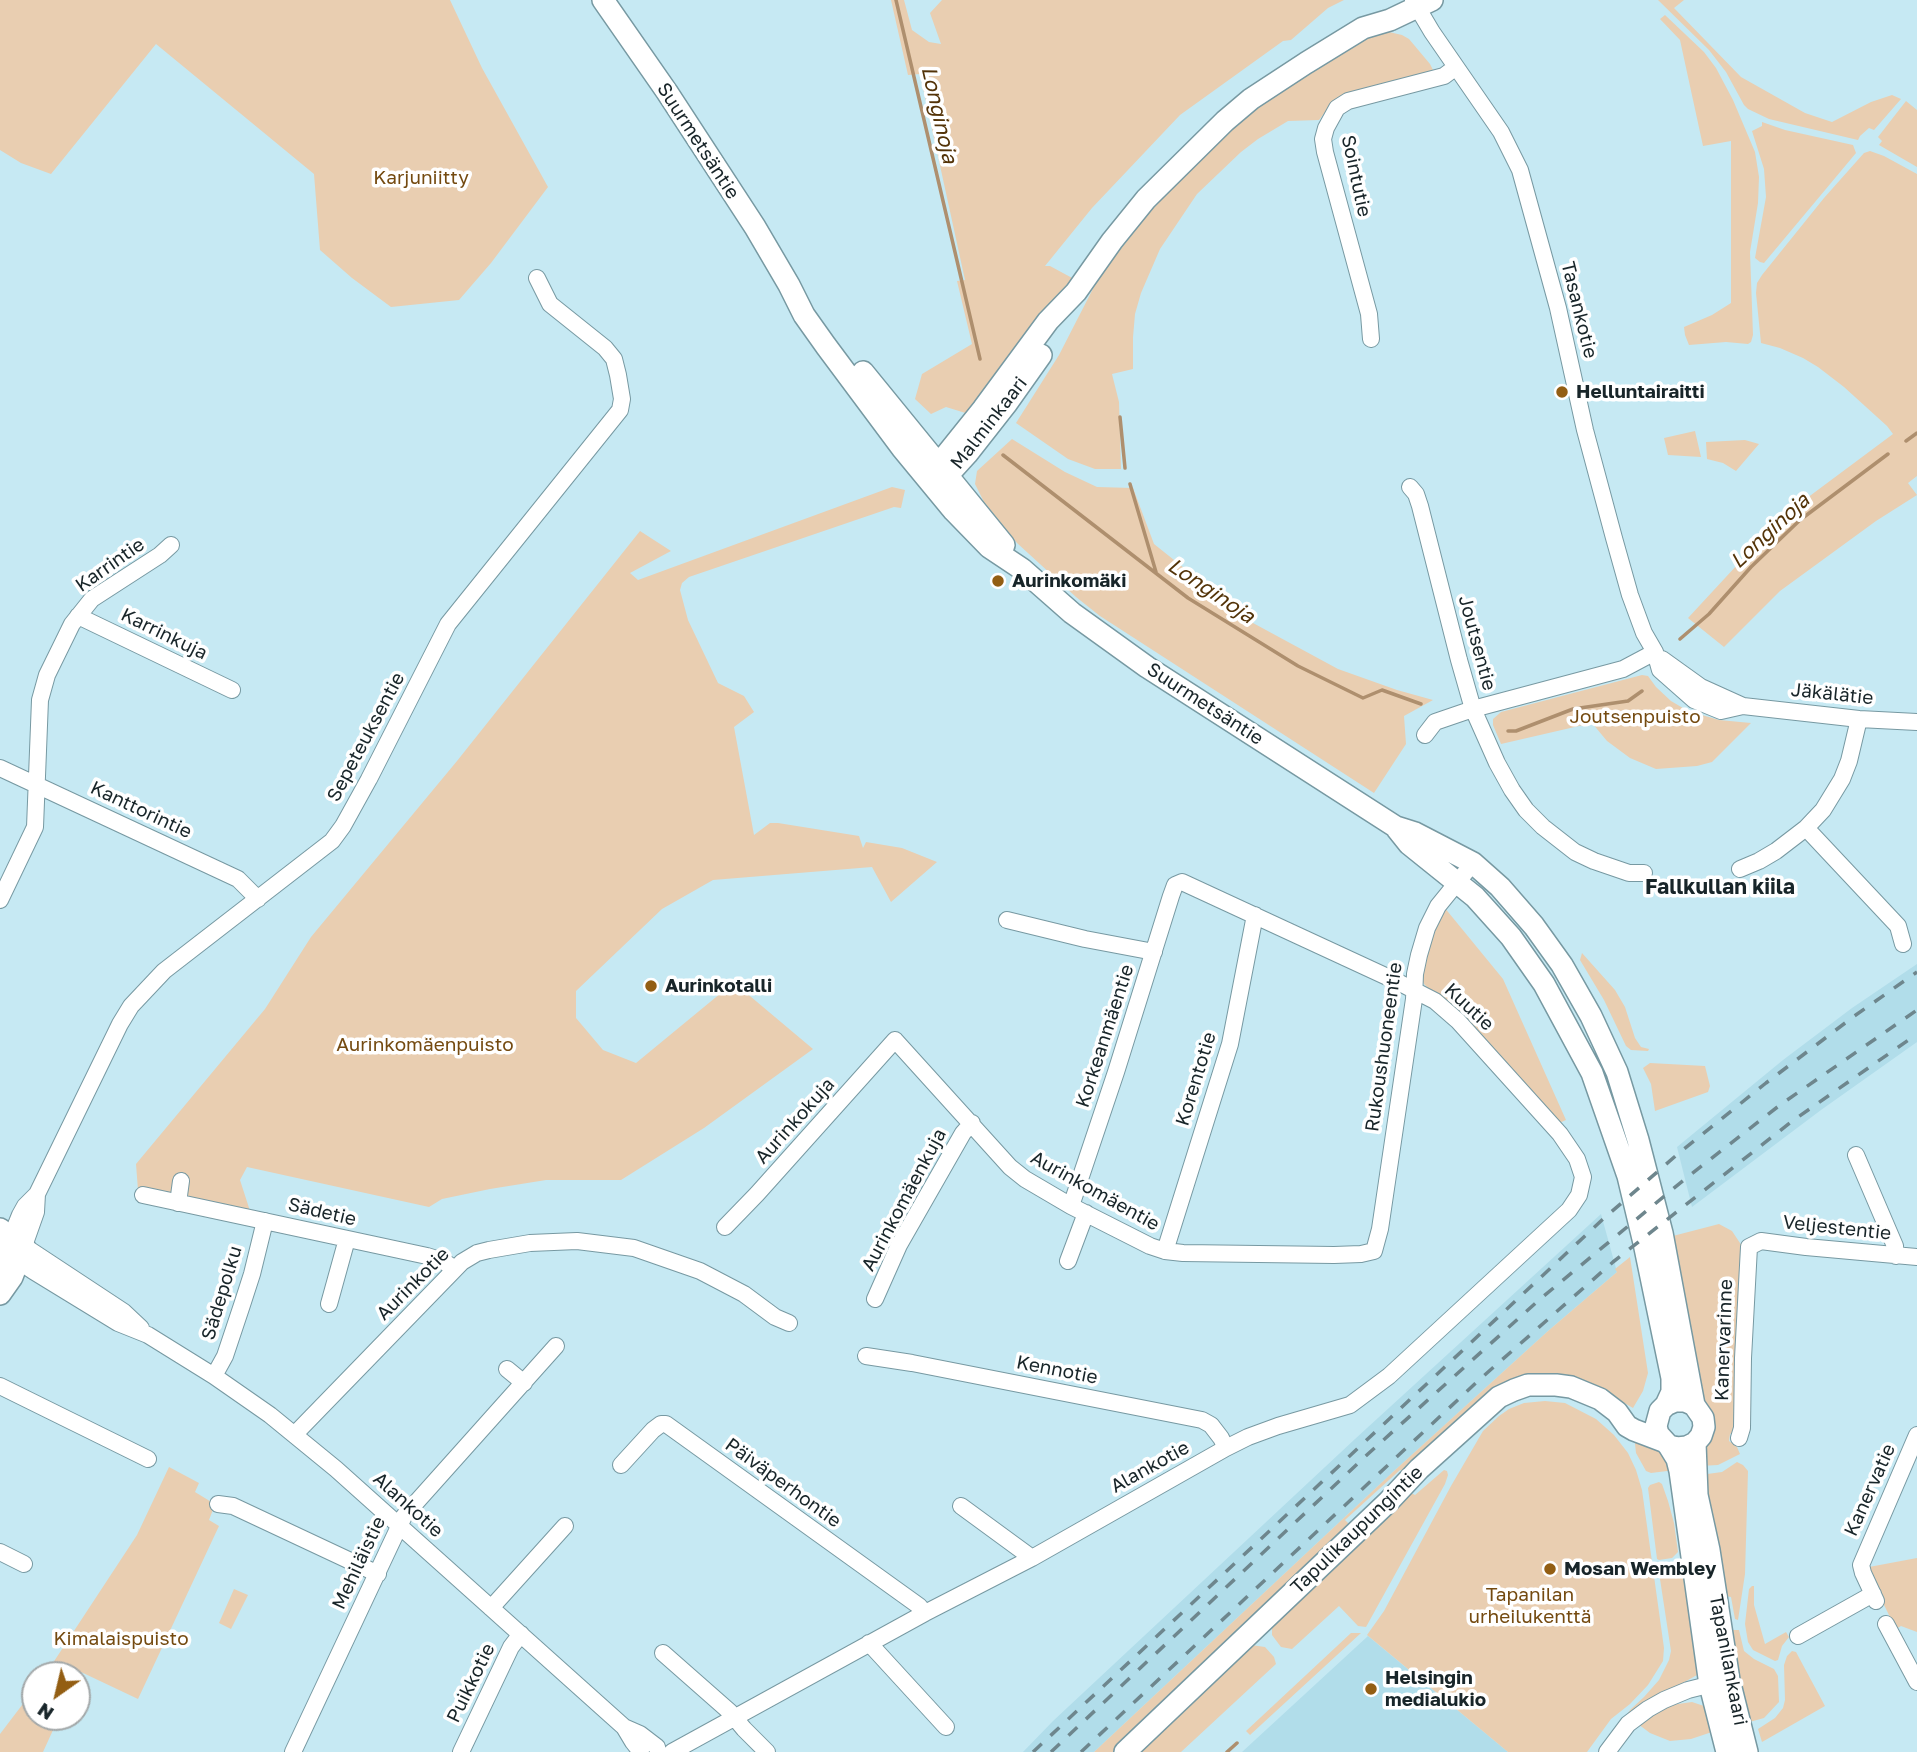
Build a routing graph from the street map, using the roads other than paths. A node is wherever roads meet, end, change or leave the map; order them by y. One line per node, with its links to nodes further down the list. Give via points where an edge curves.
1 (603, 0): 8 (main road, Suurmetsäntie, via 741,205 826,346 902,448)
2 (1397, 0): 4 (main road, Malminkaari)
3 (1421, 2): 4 (main road, Malminkaari); 5 (street, Tasankotie, via 1426,24)
4 (1363, 29): 8 (main road, Malminkaari, via 1251,99 1146,198 1076,292 1059,328 1007,403)
5 (1456, 67): 7 (street, Sointutie, via 1444,76 1348,101 1337,108 1325,128 1325,152 1369,314); 12 (street, Tasankotie, via 1501,132 1520,170 1614,538 1639,620)
6 (537, 278): 27 (street, Sepeteuksentie, via 550,303 614,359 620,410 448,624 332,841)
7 (1371, 339)
8 (939, 475): 20 (main road, Suurmetsäntie, via 1022,569 1072,613 1147,667)
9 (1410, 487): 14 (street, Joutsentie, via 1420,506)
10 (171, 545): 11 (street, Karrintie, via 92,599)
11 (78, 616): 13 (street, Karrinkuja); 19 (street, Karrintie, via 42,690)
12 (1654, 652): 14 (street, Joutsentie, via 1623,669); 15 (street, Jäkälätie, via 1660,670 1694,700 1721,711 1743,706)
13 (232, 690)
14 (1473, 709): 17 (street, via 1435,722); 24 (street, via 1512,790 1543,827 1594,861 1629,873)
15 (1859, 719): 16 (street, Jäkälätie); 21 (street, via 1842,779 1824,810)
16 (1917, 722)
17 (1425, 735)
18 (0, 768): 19 (street, Kanttorintie)
19 (36, 785): 27 (street, Kanttorintie, via 238,879); 28 (street, Karrintie, via 35,827)
20 (1396, 827): 22 (main road, Suurmetsäntie, via 1415,832); 25 (main road, Suurmetsäntie, via 1409,844)
21 (1806, 828): 23 (street); 31 (street, via 1898,926)
22 (1473, 863): 25 (street, Rukoushuoneentie); 36 (main road, Suurmetsäntie, via 1534,926 1591,1016 1617,1072)
23 (1740, 869)
24 (1644, 873)
25 (1457, 881): 33 (street, Rukoushuoneentie, via 1427,928); 36 (main road, Suurmetsäntie, via 1511,937 1544,984)
26 (1182, 882): 29 (street, Kuutie); 32 (street, Korkeanmäentie, via 1175,885)
27 (258, 899): 47 (street, Sepeteuksentie, via 164,971 131,1006 37,1194 36,1212)
28 (0, 900)
29 (1255, 915): 33 (street, Kuutie); 48 (street, Korentotie, via 1230,1044)
30 (1007, 920): 32 (street)
31 (1903, 944)
32 (1154, 952): 42 (street, Korkeanmäentie)
33 (1414, 989): 38 (street, Kuutie, via 1458,1021); 49 (street, Rukoushuoneentie)
34 (895, 1040): 35 (street, Aurinkomäentie); 44 (street, Aurinkokuja)
35 (972, 1123): 42 (street, Aurinkomäentie, via 1010,1167); 55 (street, Aurinkomäenkuja, via 899,1245)
36 (1629, 1145): 64 (main road, via 1662,1233); 66 (main road, via 1628,1176 1672,1378 1672,1392)
37 (1856, 1156): 50 (street)
38 (1577, 1159): 74 (street, Alankotie, via 1583,1177 1569,1210 1389,1377 1350,1405 1278,1426)
39 (181, 1181): 41 (street)
40 (143, 1195): 41 (street, Sädetie)
41 (178, 1203): 43 (street, Sädetie)
42 (1078, 1209): 48 (street, Aurinkomäentie); 52 (street, Korkeanmäentie)
43 (265, 1221): 45 (street, Sädetie); 61 (street, Sädepolku, via 242,1305)
44 (724, 1227)
45 (347, 1240): 53 (street, Sädetie, via 443,1261); 56 (street)
46 (1752, 1244): 50 (street, Veljestentie, via 1761,1241); 71 (street, Kanervarinne, via 1748,1251)
47 (8, 1248): 54 (main road, via 9,1283); 61 (street, Alankotie, via 124,1312 148,1335)
48 (1165, 1251): 49 (street, Aurinkomäentie, via 1334,1255)
49 (1374, 1251)
50 (1896, 1256): 51 (street, Veljestentie)
51 (1917, 1257)
52 (1068, 1261)
53 (455, 1269): 57 (street, Aurinkotie, via 477,1254 522,1244 578,1241 624,1246 700,1271); 69 (street, Aurinkotie)
54 (0, 1294)
55 (875, 1299)
56 (329, 1304)
57 (789, 1323)
58 (556, 1346): 62 (street, Mehiläistie)
59 (866, 1356): 74 (street, Kennotie, via 1202,1420 1211,1425)
60 (507, 1368): 62 (street)
61 (214, 1376): 69 (street, Alankotie)
62 (524, 1383): 79 (street, Mehiläistie)
63 (0, 1386): 68 (street)
64 (1694, 1405): 66 (main road, via 1675,1401); 72 (main road, via 1704,1427)
65 (81, 1407): 68 (street)
66 (1663, 1408): 67 (main road, via 1644,1414); 73 (main road, via 1656,1426)
67 (1617, 1412): 73 (main road, Tapulikaupungintie, via 1627,1426); 104 (main road, Tapulikaupungintie, via 1588,1393 1556,1384 1528,1385 1499,1397)
68 (74, 1422): 75 (street)
69 (295, 1434): 79 (street, Alankotie)
70 (1917, 1435): 89 (street, Kanervatie, via 1861,1565 1874,1597)
71 (1739, 1438)
72 (1695, 1443): 73 (main road, via 1677,1448); 92 (main road, Tapanilankaari)
73 (1666, 1444): 92 (main road, Tapanilankaari, via 1680,1471)
74 (1226, 1448): 82 (street, Alankotie)
75 (148, 1459)
76 (621, 1465): 86 (street, Päiväperhontie, via 653,1430 666,1424)
77 (218, 1504): 84 (street, via 233,1506)
78 (961, 1506): 82 (street)
79 (400, 1526): 84 (street, Mehiläistie); 85 (street, Alankotie)
80 (565, 1526): 85 (street)
81 (0, 1552): 83 (street)
82 (1032, 1558): 86 (street, Alankotie)
83 (24, 1564)
84 (378, 1574): 98 (street, Mehiläistie)
85 (491, 1608): 88 (street, Alankotie)
86 (925, 1613): 90 (street, Alankotie)
87 (1886, 1624): 93 (street)
88 (521, 1634): 95 (street, Alankotie); 99 (street, Puikkotie)
89 (1798, 1636)
90 (870, 1643): 94 (street, Alankotie); 96 (street)
91 (663, 1653): 94 (street)
92 (1719, 1682): 97 (main road, Tapanilankaari); 105 (street, via 1688,1690 1648,1709 1628,1724)
93 (1917, 1682)
94 (735, 1718): 102 (street, Alankotie); 103 (street)
95 (624, 1727): 100 (street, Alankotie); 101 (street, Alankotie, via 657,1746)
96 (946, 1727)
97 (1733, 1738)
98 (293, 1752)
99 (461, 1752)
100 (641, 1752)
101 (658, 1752)
102 (672, 1752)
103 (766, 1752)
104 (1125, 1752)
105 (1607, 1752)

